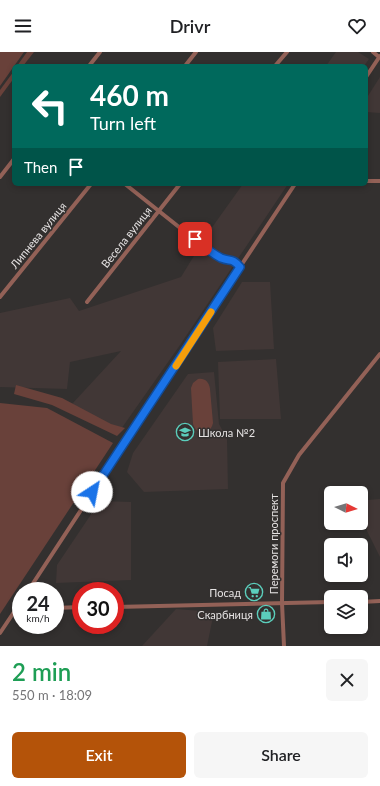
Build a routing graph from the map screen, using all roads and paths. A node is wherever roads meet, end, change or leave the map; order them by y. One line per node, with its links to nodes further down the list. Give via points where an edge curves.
1 (100, 52): 6 (street)
2 (196, 52): 7 (street)
3 (287, 52): 8 (street)
4 (372, 52): 5 (street)
5 (380, 56): 9 (street)
6 (91, 64)
7 (187, 64)
8 (278, 64)
9 (368, 74)
10 (12, 162): 11 (street)
11 (0, 177)
12 (368, 181): 13 (street)
13 (380, 181)
14 (89, 186): 20 (street, Липнева вулиця)
15 (128, 186): 18 (street)
16 (178, 186): 18 (street, Весела вулиця)
17 (295, 186): 19 (street)
18 (159, 210): 19 (street, via 209,250 222,258 234,260); 21 (street, Весела вулиця)
19 (240, 267): 23 (street)
20 (0, 297)
21 (87, 302)
22 (380, 354): 27 (street, Перемоги проспект, via 299,455 283,484)
23 (34, 582)
24 (380, 601): 26 (street)
25 (324, 602): 27 (street)
26 (368, 602)
27 (282, 604): 28 (street); 31 (street, Перемоги проспект)
28 (124, 607)
29 (12, 615): 30 (street)
30 (0, 633)
31 (284, 646)

